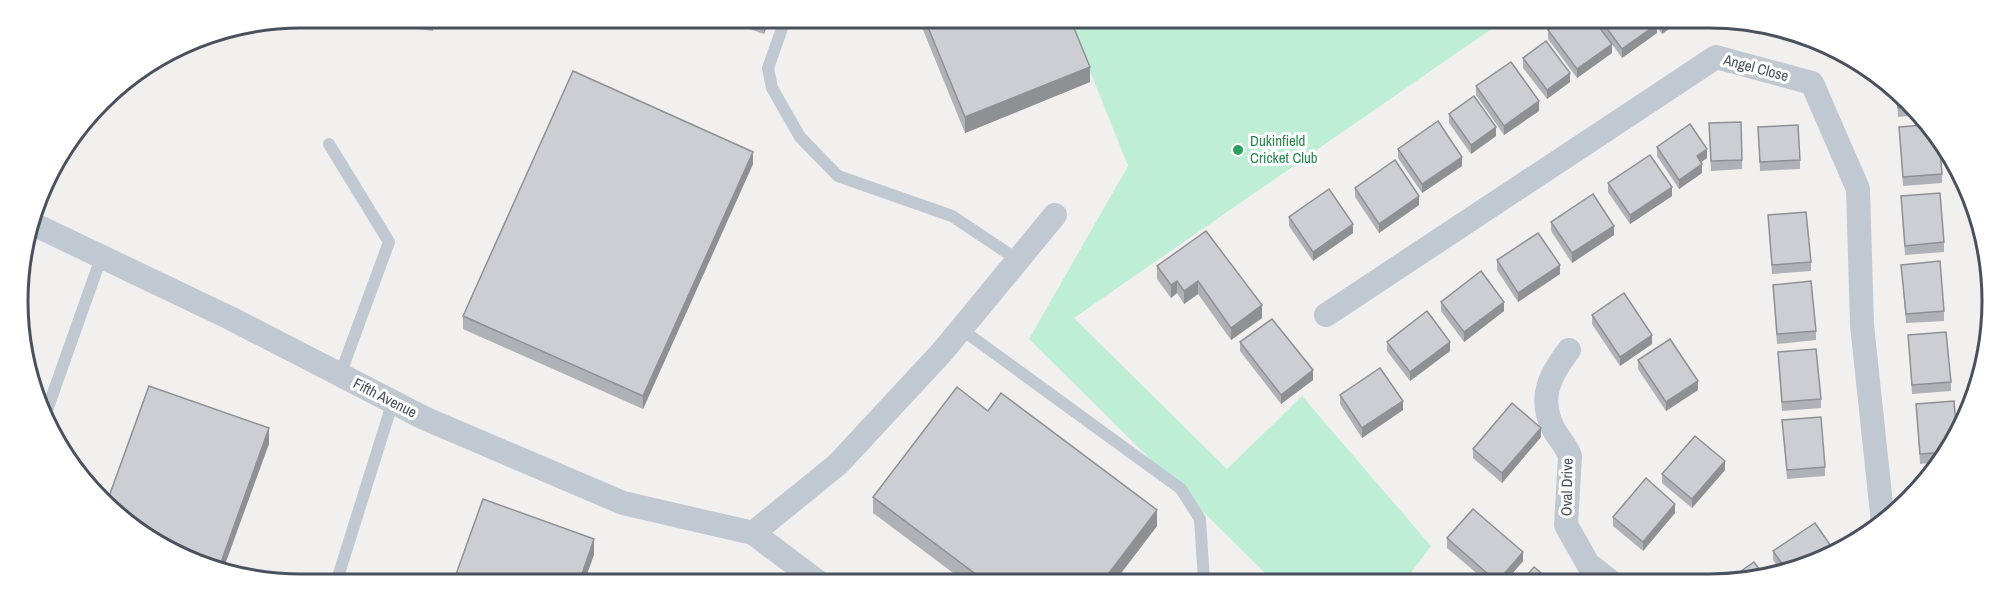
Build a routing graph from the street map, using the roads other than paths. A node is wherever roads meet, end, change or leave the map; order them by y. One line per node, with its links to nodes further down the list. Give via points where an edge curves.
1 (781, 28): 6 (lane, via 768,68 772,88 800,137 838,176 952,216)
2 (329, 144): 10 (lane, via 389,242)
3 (1055, 215): 6 (street)
4 (39, 227): 5 (street, Fifth Avenue)
5 (102, 255): 10 (street, Fifth Avenue); 12 (lane)
6 (1018, 260): 8 (street)
7 (1326, 315): 13 (street, Angel Close, via 1716,57 1812,83 1858,189 1862,325)
8 (961, 329): 14 (street, via 838,464); 17 (lane, via 1181,489 1200,519)
9 (1569, 350): 18 (street, Oval Drive, via 1550,375 1546,392 1548,411 1570,456 1566,525 1588,564)
10 (340, 375): 11 (street, Fifth Avenue)
11 (393, 401): 14 (street, Fifth Avenue, via 424,418 623,502); 15 (lane)
12 (49, 405)
13 (1882, 513)
14 (753, 533): 16 (street)
15 (339, 574)
16 (808, 574)
17 (1203, 574)
18 (1601, 574)

